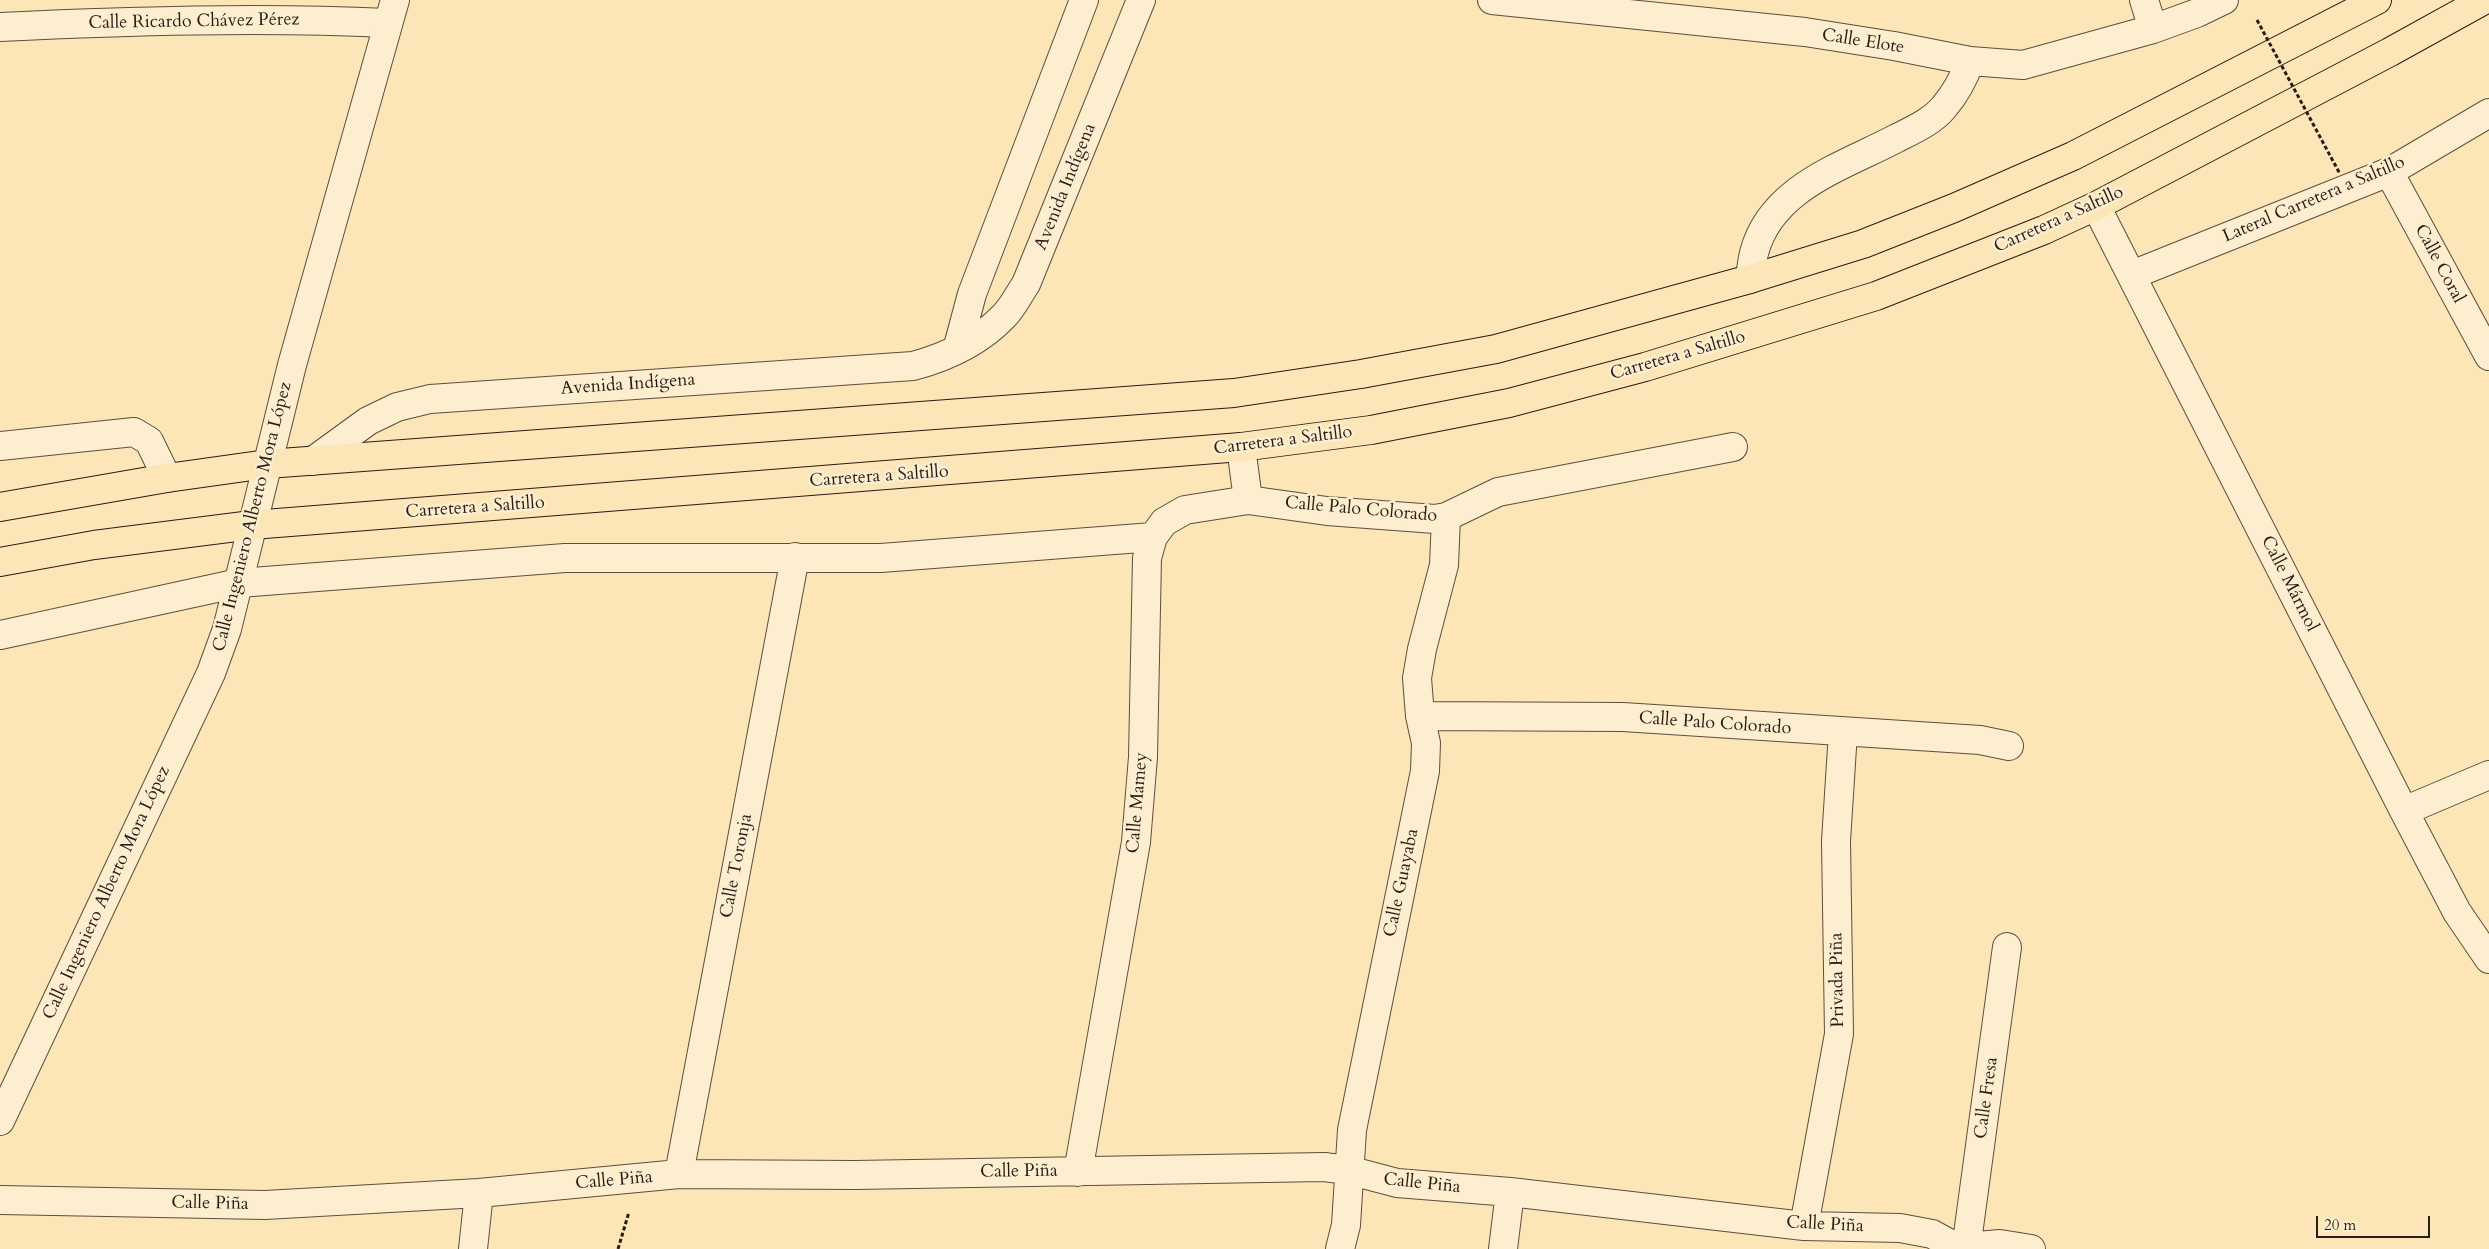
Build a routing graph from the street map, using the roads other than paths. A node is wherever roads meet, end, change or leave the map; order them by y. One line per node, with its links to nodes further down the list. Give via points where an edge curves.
1 (1084, 0): 17 (street, via 972,294)
2 (1141, 0): 17 (street, Avenida Indígena, via 1026,284 1005,315)
3 (1492, 0): 11 (street, Calle Elote, via 1805,32)
4 (2144, 0): 10 (street)
5 (2224, 0): 10 (street, Calle Elote)
6 (2377, 0): 16 (main road, via 2163,112 2027,177 1863,244)
7 (2484, 0): 14 (main road, Carretera a Saltillo)
8 (392, 12): 9 (street, Calle Ricardo Chávez Pérez, via 338,21 109,22); 23 (street, Calle Ingeniero Alberto Mora López)
9 (0, 27)
10 (2152, 29): 11 (street, Calle Elote, via 2023,65)
11 (1970, 61): 16 (street, via 1962,82 1943,108 1919,127 1803,186 1784,202 1765,228 1754,252)
12 (2489, 113): 13 (street, Lateral Carretera a Saltillo)
13 (2389, 172): 15 (street, Lateral Carretera a Saltillo); 18 (street, Calle Coral)
14 (2096, 206): 15 (street, Calle Mármol); 20 (main road, Carretera a Saltillo, via 2044,230 1876,296 1645,367 1500,405 1371,430)
15 (2132, 275): 38 (street, Calle Mármol)
16 (1750, 279): 22 (main road, via 1496,349 1234,393)
17 (957, 350): 22 (street, Avenida Indígena, via 940,359 913,366 430,399 397,407 368,421)
18 (2489, 356)
19 (0, 446): 24 (street, via 134,432 149,441)
20 (1241, 447): 25 (street); 28 (main road, Carretera a Saltillo)
21 (1733, 447): 27 (street, Calle Palo Colorado, via 1498,492)
22 (313, 460): 23 (main road)
23 (267, 464): 24 (main road); 28 (street, Calle Ingeniero Alberto Mora López)
24 (166, 478): 26 (main road)
25 (1248, 500): 27 (street, Calle Palo Colorado, via 1327,511 1435,520); 29 (street, Calle Mamey, via 1185,510 1164,522)
26 (0, 507)
27 (1446, 517): 34 (street, Calle Guayaba, via 1444,565 1417,678)
28 (252, 525): 31 (main road, Carretera a Saltillo); 32 (street, Calle Ingeniero Alberto Mora López)
29 (1153, 537): 30 (street, via 881,558); 43 (street, Calle Mamey, via 1147,558 1143,757 1136,842)
30 (795, 557): 32 (street, via 565,558); 44 (street, Calle Toronja)
31 (0, 562)
32 (239, 583): 33 (street); 41 (street, Calle Ingeniero Alberto Mora López, via 211,673)
33 (0, 635)
34 (1420, 716): 35 (street, Calle Palo Colorado, via 1623,717); 42 (street, Calle Guayaba, via 1426,743 1425,771 1352,1130)
35 (1843, 732): 36 (street, Calle Palo Colorado, via 1980,740); 48 (street, Privada Piña, via 1836,841 1839,1034)
36 (2009, 746)
37 (2489, 775): 38 (street)
38 (2404, 811): 40 (street, Calle Mármol, via 2457,912)
39 (2008, 947): 49 (street, Calle Fresa)
40 (2489, 959)
41 (0, 1121)
42 (1348, 1170): 43 (street, Calle Piña, via 1324,1167); 45 (street, Calle Piña, via 1397,1183); 51 (street, Calle Guayaba, via 1346,1225)
43 (1078, 1172): 44 (street, Calle Piña)
44 (680, 1174): 46 (street, Calle Piña)
45 (1510, 1192): 48 (street, Calle Piña); 52 (street)
46 (479, 1193): 47 (street, Calle Piña, via 265,1204); 50 (street)
47 (0, 1200)
48 (1804, 1226): 49 (street, Calle Piña, via 1900,1228 1932,1234 1952,1245)
49 (1966, 1248): 53 (street, Calle Piña, via 2000,1244)
50 (474, 1249)
51 (1340, 1249)
52 (1503, 1249)
53 (2031, 1249)

